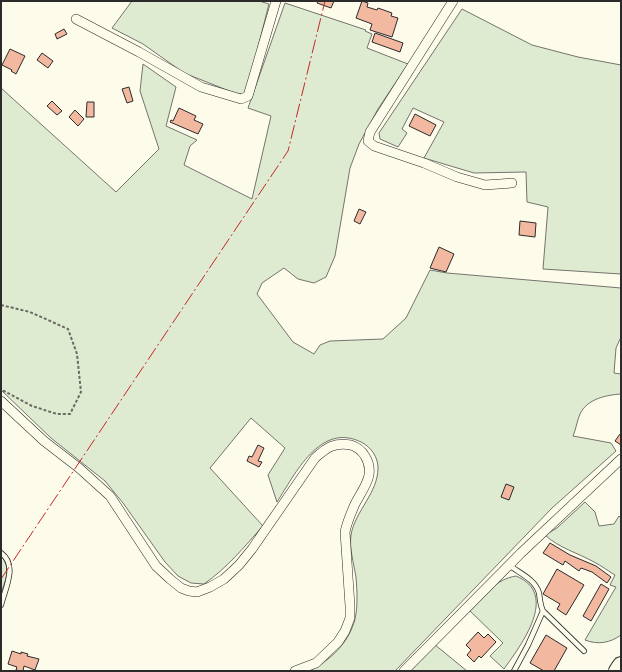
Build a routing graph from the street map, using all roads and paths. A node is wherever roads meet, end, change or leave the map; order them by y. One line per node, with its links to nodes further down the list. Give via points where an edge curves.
1 (276, 1): 3 (street, via 248,96 241,99 201,87)
2 (453, 1): 4 (street, via 370,132 368,141 374,146 457,177 485,184)
3 (76, 19)
4 (512, 183)
5 (1, 305): 6 (path, via 30,312 68,329 77,354 81,392 70,414 57,414 32,406)
6 (1, 390)
7 (1, 401): 15 (street, via 110,496 156,566 181,588 189,591 197,592 210,587 239,565 323,450 342,444 354,446 362,451 369,463 370,474 347,522 345,532 350,618 338,642 316,663)
8 (621, 459): 10 (street)
9 (1, 553): 11 (lane, via 8,560 10,568)
10 (509, 565): 12 (lane, via 535,585); 16 (street)
11 (1, 605)
12 (543, 611): 13 (lane); 17 (lane)
13 (584, 652)
14 (621, 665): 18 (highway)
15 (295, 671)
16 (404, 671)
17 (514, 671)
18 (617, 671)

